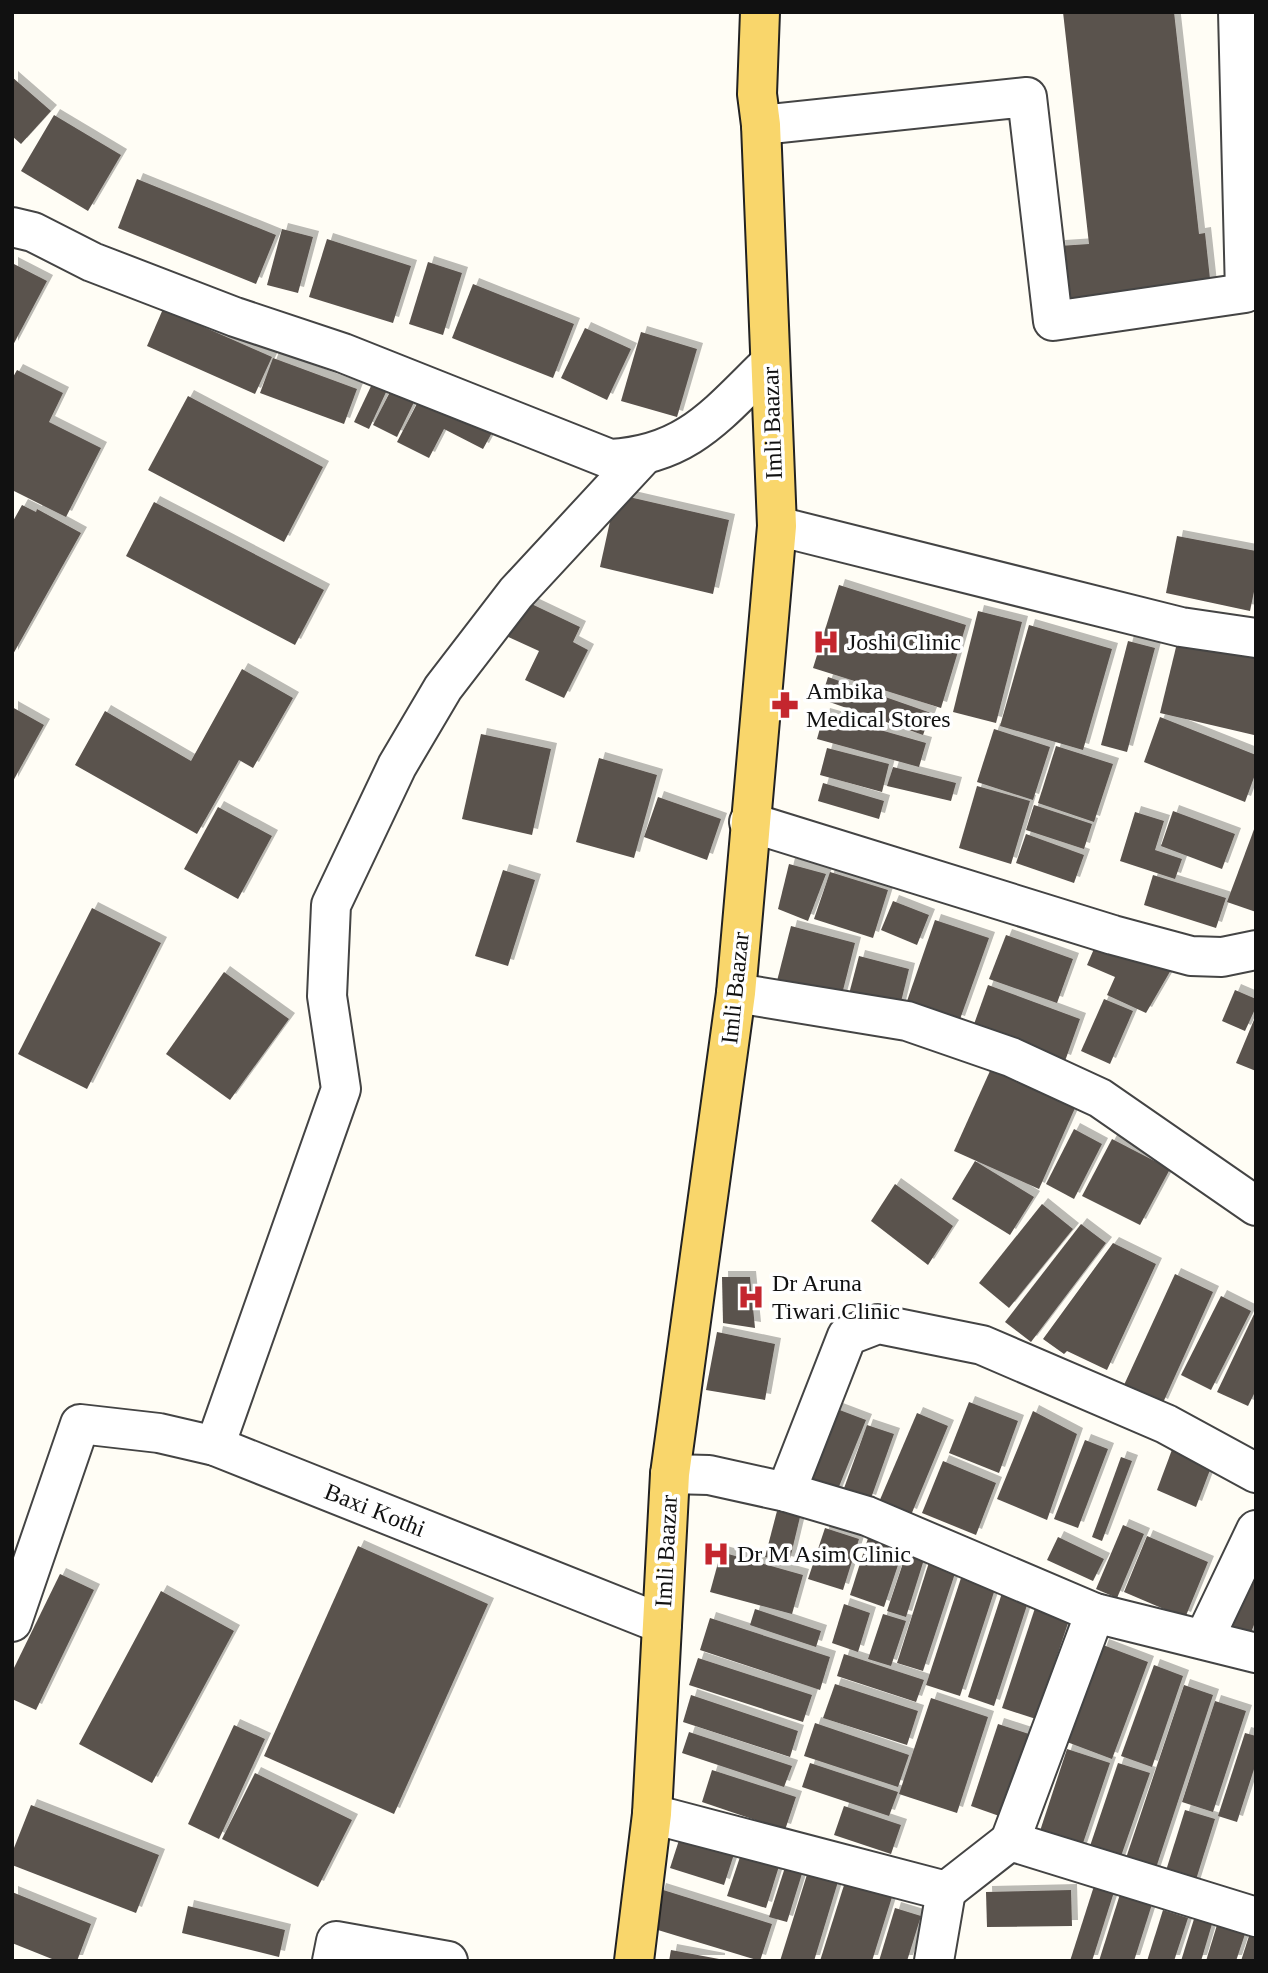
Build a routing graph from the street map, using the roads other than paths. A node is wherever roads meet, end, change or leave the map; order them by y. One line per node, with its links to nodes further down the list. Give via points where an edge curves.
1 (760, 12): 3 (main road, Imli Baazar, via 757,94)
2 (1238, 12): 3 (street, via 1245,293 1053,321 1027,97)
3 (761, 125): 5 (main road, Imli Baazar)
4 (12, 227): 6 (street, via 33,232 92,262 343,353 610,459)
5 (770, 363): 6 (street, via 697,433); 7 (main road, Imli Baazar)
6 (642, 457): 13 (street, via 516,593 443,688 397,766 331,905 327,996 341,1089)
7 (777, 526): 8 (street, via 1181,627); 9 (main road, Imli Baazar)
8 (1256, 638)
9 (749, 822): 10 (street, via 1191,956 1222,957); 11 (main road, Imli Baazar)
10 (1256, 950)
11 (736, 993): 12 (street, via 907,1021 1011,1057 1100,1098); 15 (main road, Imli Baazar)
12 (1256, 1206)
13 (215, 1446): 19 (street, Baxi Kothi, via 159,1433 80,1424); 20 (street, Baxi Kothi)
14 (1256, 1473): 16 (street, via 1166,1424 982,1345 878,1324 847,1336)
15 (670, 1474): 16 (street, via 709,1475); 20 (main road, Imli Baazar)
16 (786, 1492): 18 (street, via 867,1516)
17 (1256, 1530): 21 (street)
18 (1095, 1613): 21 (street); 24 (street)
19 (12, 1622)
20 (662, 1624): 23 (main road, Imli Baazar)
21 (1204, 1639): 22 (street)
22 (1256, 1653)
23 (652, 1814): 25 (street); 29 (main road, Imli Baazar)
24 (1010, 1842): 25 (street); 26 (street)
25 (946, 1891): 30 (street)
26 (1256, 1917)
27 (332, 1961): 28 (street, via 336,1941)
28 (449, 1961)
29 (635, 1961)
30 (934, 1961)

